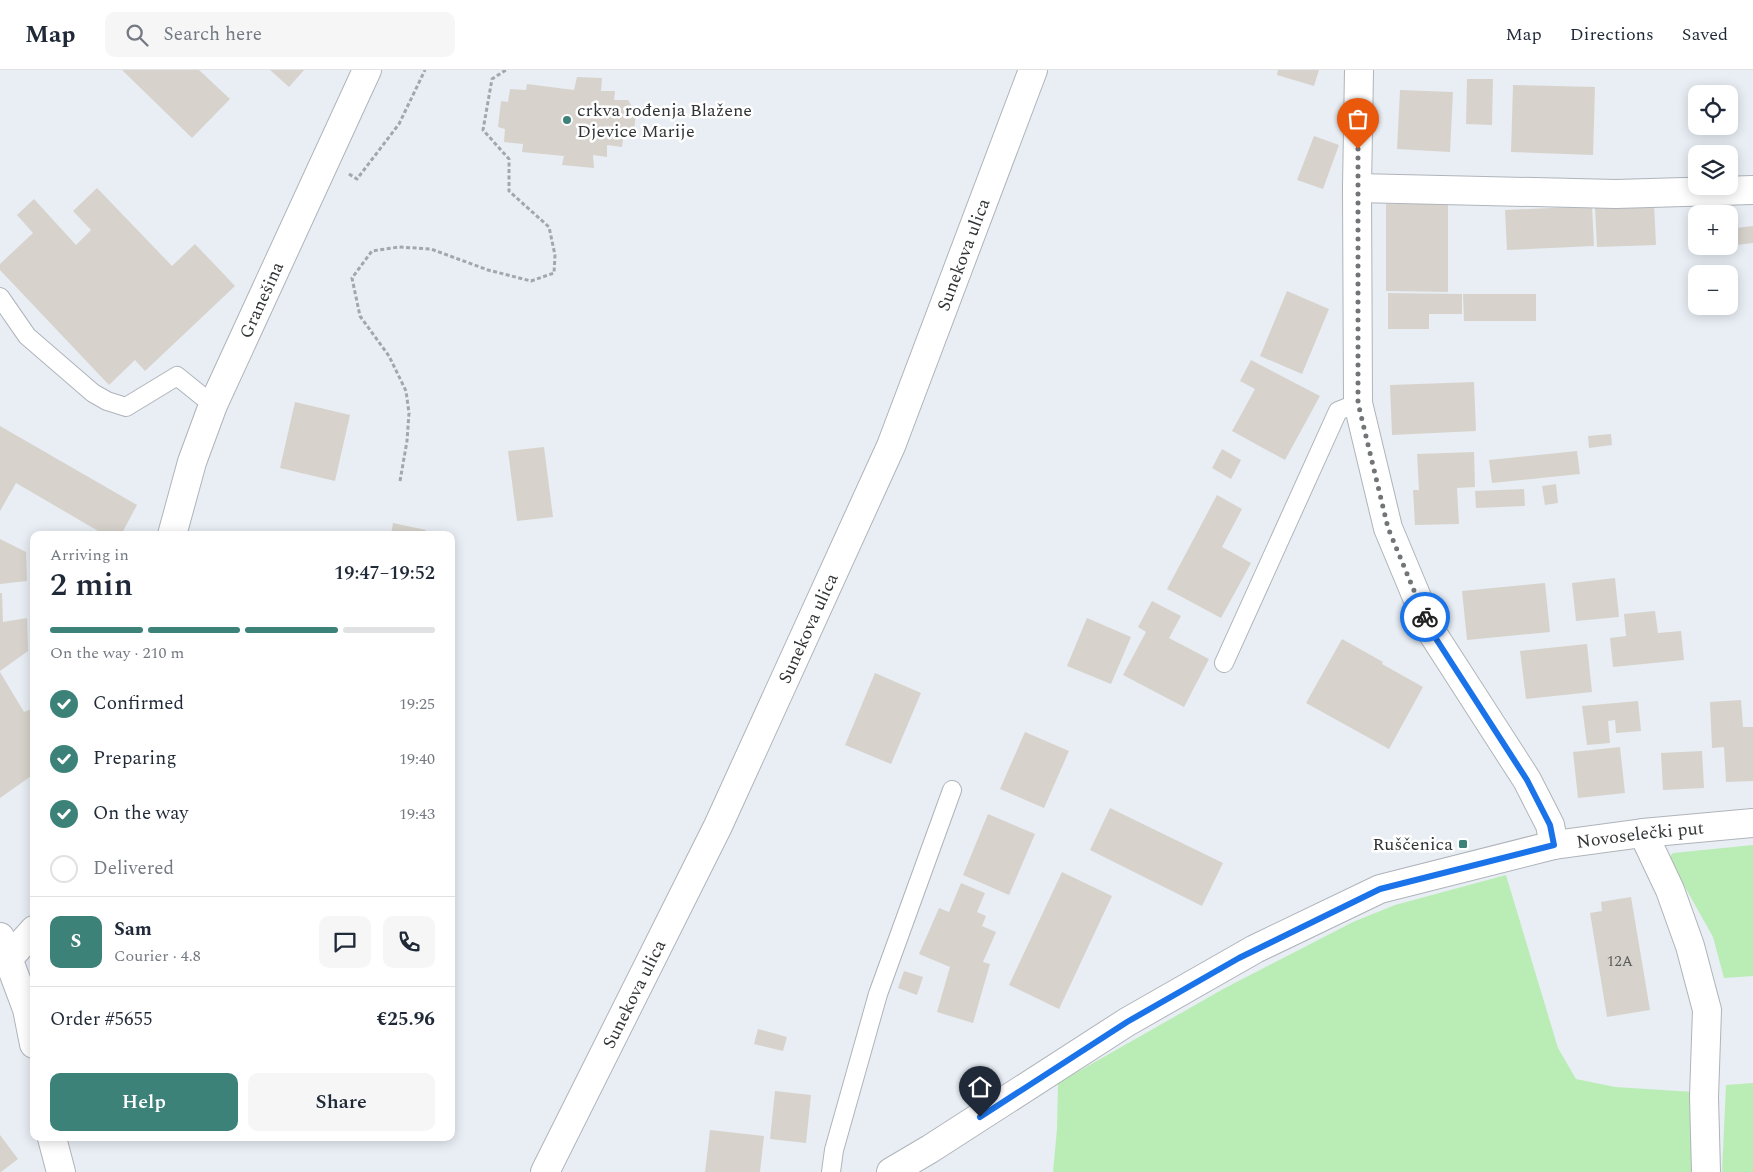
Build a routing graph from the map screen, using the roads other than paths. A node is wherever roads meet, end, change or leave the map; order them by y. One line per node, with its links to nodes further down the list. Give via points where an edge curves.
1 (1033, 70): 20 (street, Sunekova ulica, via 891,446 718,826)
2 (1359, 70): 4 (street)
3 (361, 73): 8 (street, Granešina)
4 (1357, 188): 5 (street, via 1616,194); 7 (street)
5 (1753, 190)
6 (0, 298): 8 (lane, via 27,336 93,394 126,407 176,376)
7 (1358, 403): 10 (lane, via 1338,412); 14 (street, via 1388,528 1431,631 1527,780 1550,825)
8 (213, 405): 9 (street, Granešina, via 192,462)
9 (173, 531)
10 (1224, 663)
11 (952, 790): 21 (lane, via 878,994 834,1150)
12 (1753, 823): 13 (street, Novoselečki put)
13 (1643, 833): 14 (street, Novoselečki put); 23 (street, via 1687,936 1707,1010)
14 (1554, 845): 22 (street, Novoselečki put, via 1380,889 1255,949 1127,1022)
15 (30, 933): 16 (street)
16 (3, 952): 17 (street)
17 (30, 1024)
18 (53, 1141): 19 (street)
19 (61, 1172)
20 (545, 1172)
21 (831, 1172)
22 (891, 1172)
23 (1706, 1172)

